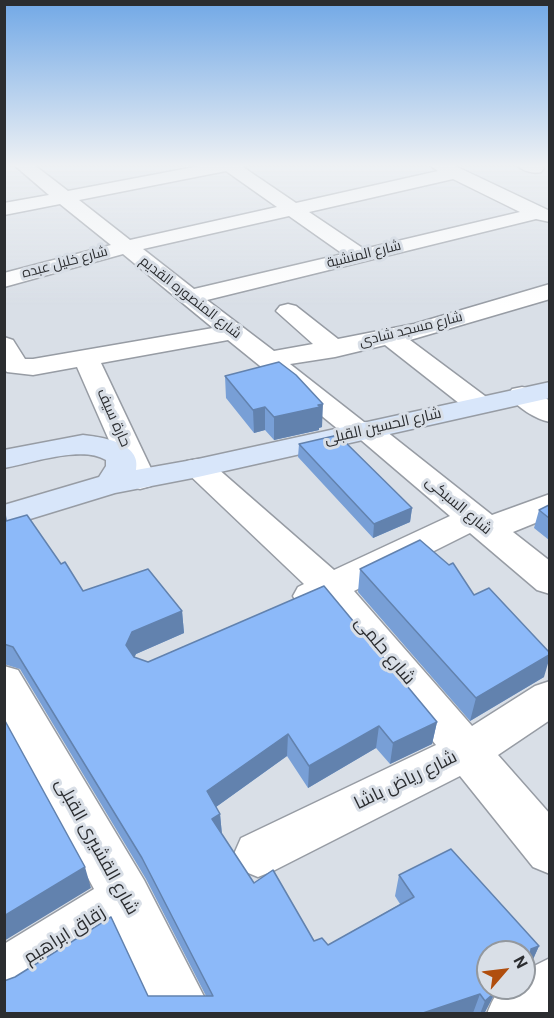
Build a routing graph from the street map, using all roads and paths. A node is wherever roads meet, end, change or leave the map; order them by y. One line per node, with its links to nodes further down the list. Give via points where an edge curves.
1 (82, 212): 5 (street, شارع المنصوره القديم)
2 (282, 212): 5 (street, شارع خليل عبده)
3 (297, 212): 6 (street)
4 (544, 215): 6 (street, شارع المنشية)
5 (126, 247): 7 (street, شارع خليل عبده); 9 (street, شارع المنصوره القديم)
6 (360, 256): 9 (street, شارع المنشية)
7 (4, 280)
8 (549, 291): 12 (street, شارع مسجد شادى)
9 (190, 297): 11 (street, شارع المنصوره القديم)
10 (288, 312): 14 (street)
11 (234, 332): 15 (street); 16 (street, شارع المنصوره القديم)
12 (390, 338): 14 (street, شارع مسجد شادى); 18 (street)
13 (4, 345): 15 (street, via 16,366 23,368)
14 (335, 349): 16 (street, شارع مسجد شادى)
15 (86, 357): 23 (street, حارة سيف)
16 (269, 360): 20 (street, شارع المنصوره القديم)
17 (536, 393): 18 (main road, شارع الحسين القبلى); 19 (street)
18 (479, 405): 20 (main road, شارع الحسين القبلى)
19 (549, 414)
20 (363, 431): 22 (main road, شارع الحسين القبلى); 27 (street, شارع السبكى)
21 (4, 459): 24 (main road, via 96,445 117,453 121,460 122,468)
22 (198, 468): 23 (main road, شارع الحسين القبلى); 29 (street, شارع حلمى)
23 (140, 478): 24 (main road, شارع الحسين القبلى)
24 (110, 484): 26 (main road, شارع الحسين القبلى)
25 (549, 504): 27 (street)
26 (4, 516)
27 (480, 524): 28 (street, شارع السبكى); 29 (street)
28 (549, 581)
29 (330, 587): 30 (street); 33 (street, شارع حلمى)
30 (278, 610)
31 (4, 682): 36 (street, شارع القشيرى القبلى)
32 (549, 698): 33 (street, شارع رياض باشا)
33 (468, 751): 34 (street, شارع حلمى); 35 (street, شارع رياض باشا)
34 (549, 851)
35 (258, 854)
36 (126, 898): 37 (street, زقاق ابراهيم); 39 (street, شارع القشيرى القبلى)
37 (4, 975)
38 (549, 985): 40 (street)
39 (185, 1014)
40 (515, 1014)

